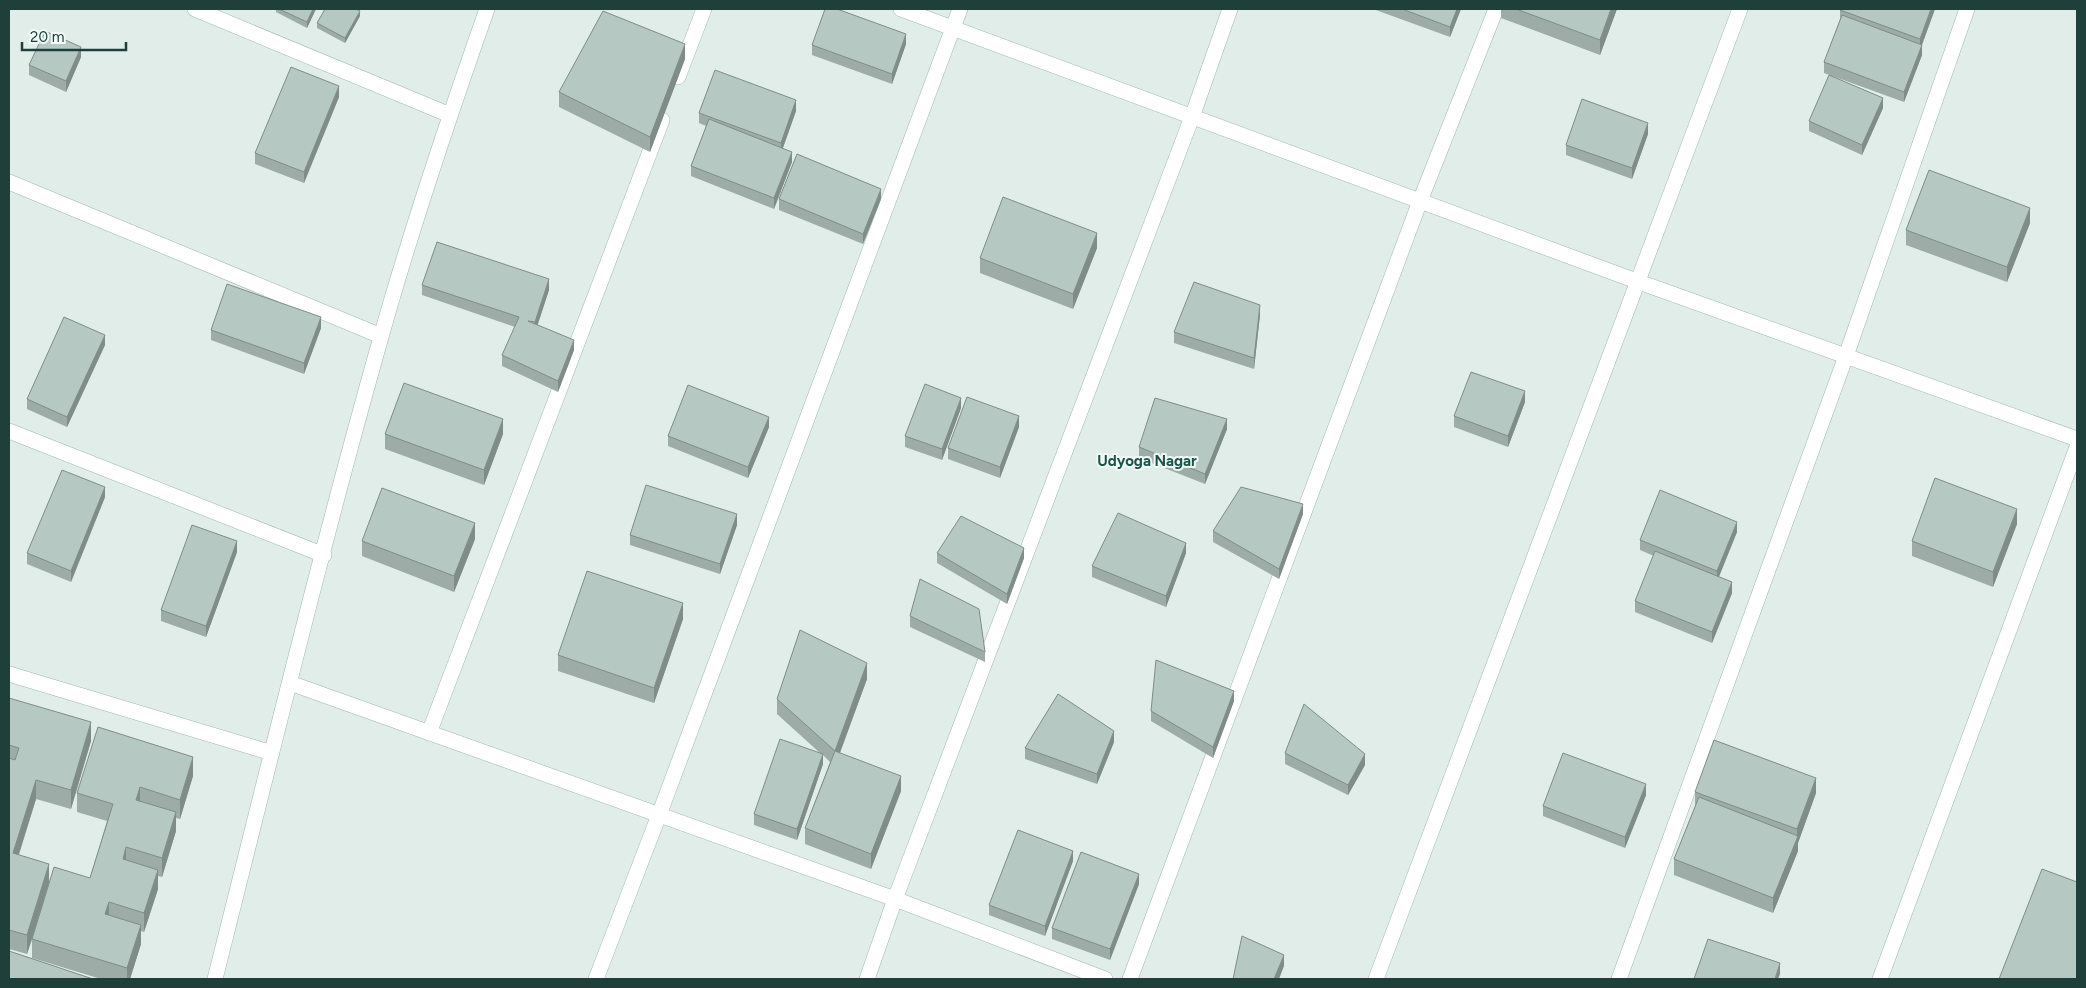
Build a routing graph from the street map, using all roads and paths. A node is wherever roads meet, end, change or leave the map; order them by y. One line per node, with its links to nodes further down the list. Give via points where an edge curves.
1 (195, 9): 13 (street)
2 (487, 9): 13 (street)
3 (704, 9): 11 (street)
4 (901, 9): 10 (street)
5 (960, 9): 10 (street)
6 (1230, 9): 14 (street)
7 (1496, 9): 16 (street)
8 (1740, 9): 17 (street)
9 (1967, 9): 19 (street)
10 (952, 28): 14 (street); 28 (street)
11 (674, 87)
12 (667, 106): 26 (street)
13 (450, 116): 18 (street)
14 (1192, 117): 16 (street); 29 (street)
15 (9, 182): 18 (street)
16 (1420, 201): 17 (street); 34 (street)
17 (1638, 282): 19 (street); 35 (street)
18 (381, 336): 23 (street)
19 (1846, 356): 21 (street); 36 (street)
20 (9, 431): 23 (street)
21 (2077, 439)
22 (2077, 447): 37 (street)
23 (324, 555): 25 (street)
24 (9, 674): 27 (street)
25 (290, 683): 26 (street); 27 (street)
26 (429, 733): 28 (street)
27 (272, 753): 30 (street)
28 (659, 815): 29 (street); 31 (street)
29 (895, 900): 32 (street); 33 (street)
30 (215, 979)
31 (596, 979)
32 (867, 979)
33 (1105, 979)
34 (1130, 979)
35 (1376, 979)
36 (1619, 979)
37 (1880, 979)

